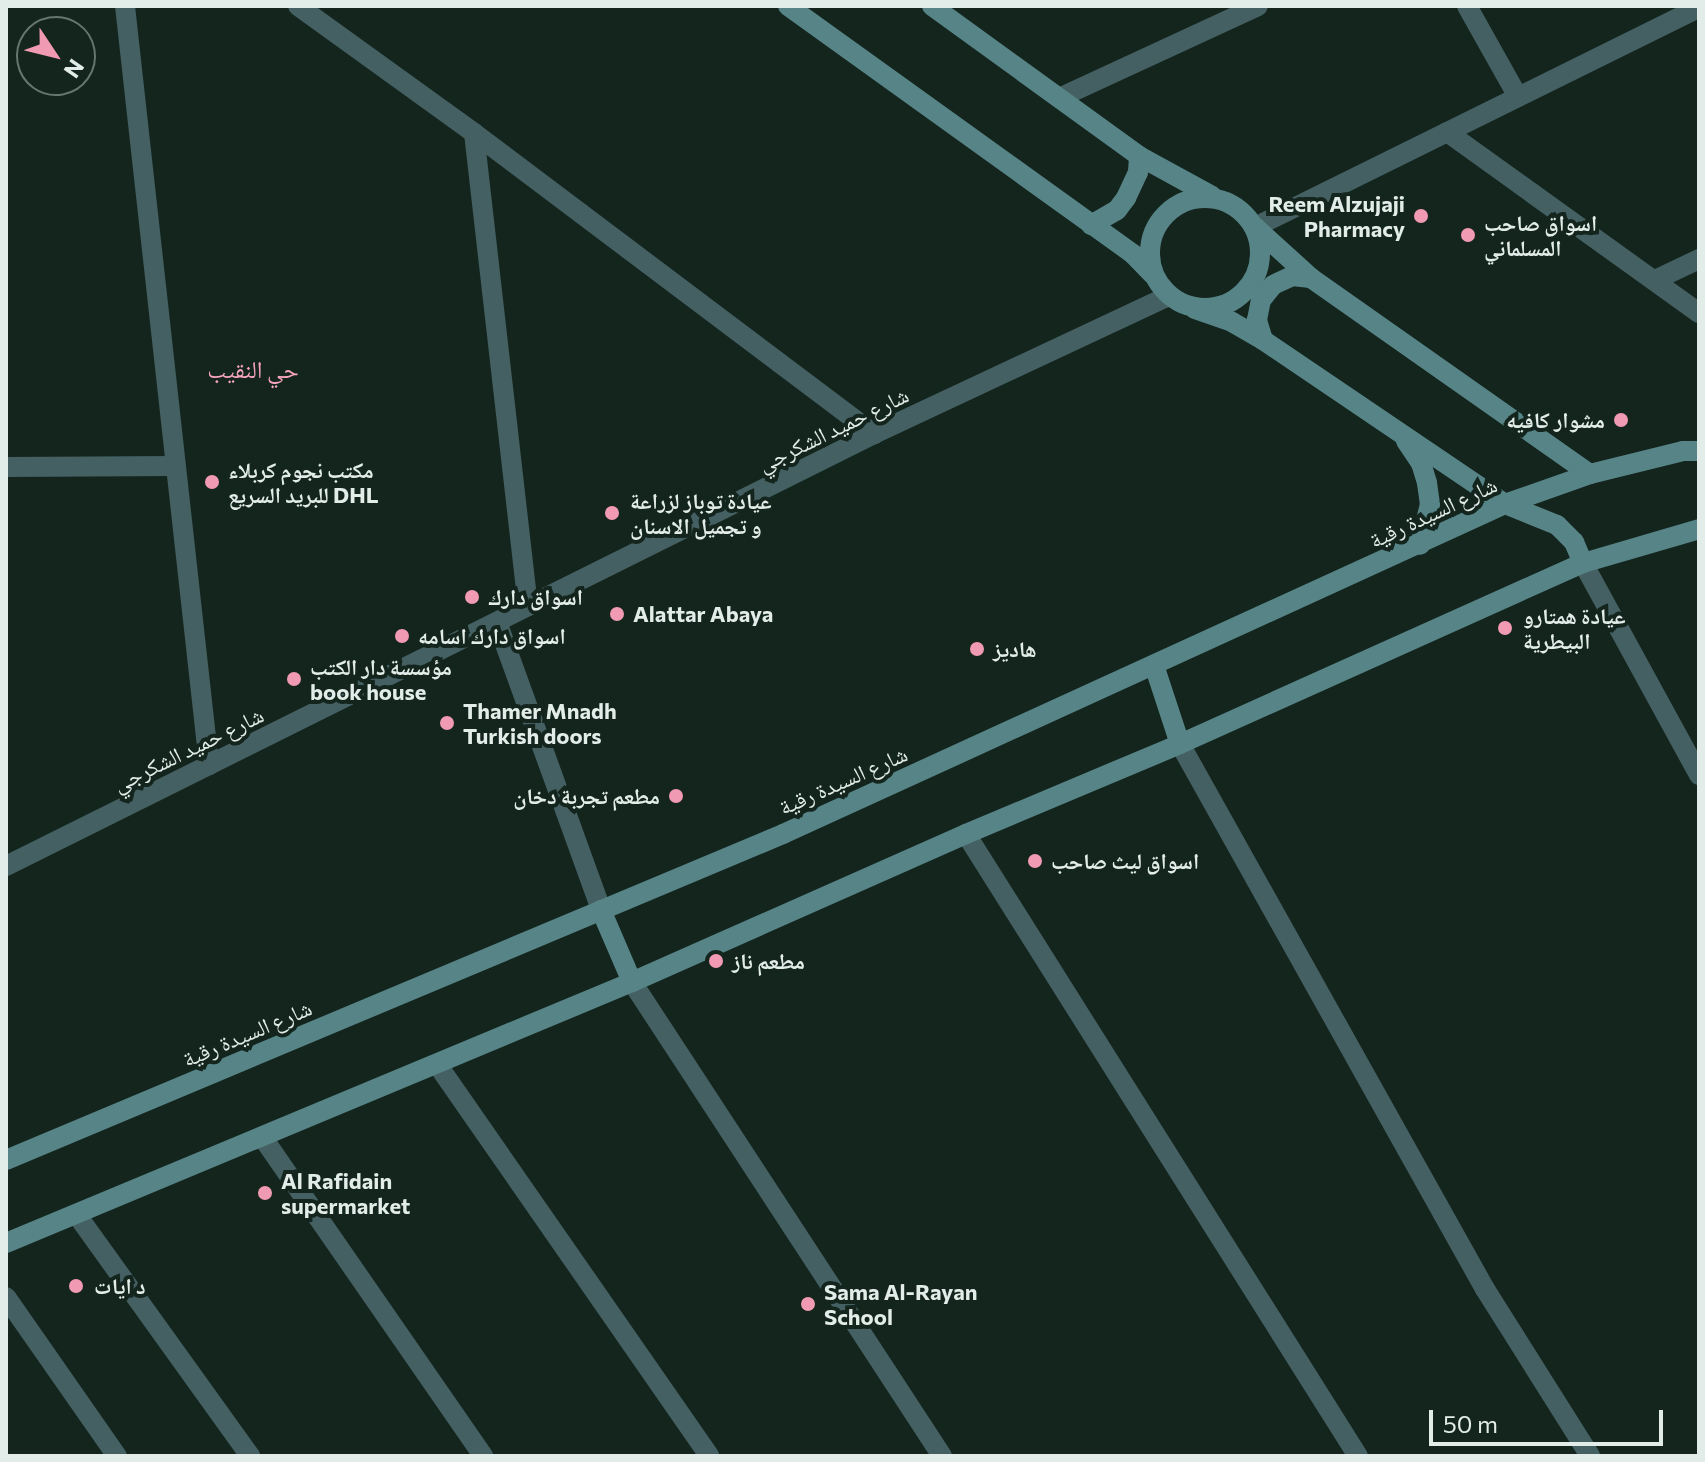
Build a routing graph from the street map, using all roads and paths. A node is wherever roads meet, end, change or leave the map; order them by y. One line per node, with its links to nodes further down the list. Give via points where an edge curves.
1 (125, 6): 27 (street)
2 (298, 6): 11 (street)
3 (788, 6): 14 (main road)
4 (932, 6): 9 (main road)
5 (1258, 6): 9 (street)
6 (1467, 6): 8 (street)
7 (1699, 8): 8 (street)
8 (1518, 97): 10 (street)
9 (1059, 98): 12 (main road)
10 (1447, 132): 15 (street); 19 (street)
11 (474, 133): 25 (street); 34 (street)
12 (1139, 156): 13 (main road); 14 (main road, via 1126,198 1117,210)
13 (1216, 198): 15 (main road, via 1239,208); 17 (main road, via 1186,201 1162,218 1152,235)
14 (1091, 225): 17 (main road)
15 (1255, 227): 18 (main road); 21 (main road, via 1261,251 1256,275 1242,296 1220,307)
16 (1699, 259): 19 (street)
17 (1153, 275): 20 (main road)
18 (1311, 278): 23 (main road, via 1292,276 1273,285 1261,300 1257,320); 29 (main road)
19 (1655, 280): 22 (street)
20 (1168, 296): 21 (main road); 25 (street, شارع حميد الشكرجي)
21 (1195, 309): 23 (main road)
22 (1699, 313)
23 (1263, 340): 24 (main road)
24 (1395, 430): 30 (main road); 32 (main road, via 1415,454 1427,483 1430,504)
25 (874, 434): 34 (street, شارع حميد الشكرجي)
26 (1699, 451): 29 (main road, شارع السيدة رقية)
27 (176, 466): 28 (street); 38 (street)
28 (6, 467)
29 (1590, 474): 30 (main road, شارع السيدة رقية)
30 (1505, 504): 32 (main road, شارع السيدة رقية); 33 (main road, via 1557,525 1574,542)
31 (1699, 529): 33 (main road)
32 (1420, 545): 36 (main road, شارع السيدة رقية)
33 (1583, 563): 37 (main road); 39 (street)
34 (528, 606): 35 (street, شارع حميد الشكرجي)
35 (497, 622): 38 (street, شارع حميد الشكرجي); 42 (street)
36 (1154, 665): 37 (main road); 42 (main road, شارع السيدة رقية, via 783,834)
37 (1180, 744): 40 (main road); 56 (street, via 1485,1289)
38 (209, 765): 41 (street, شارع حميد الشكرجي)
39 (1699, 775)
40 (966, 834): 43 (main road); 55 (street)
41 (6, 866)
42 (601, 910): 43 (main road); 46 (main road, شارع السيدة رقية)
43 (632, 982): 44 (main road); 54 (street)
44 (437, 1064): 45 (main road); 53 (street)
45 (263, 1138): 47 (main road); 52 (street)
46 (6, 1160)
47 (77, 1215): 48 (main road); 51 (street)
48 (6, 1243)
49 (6, 1297): 50 (street)
50 (117, 1456)
51 (250, 1456)
52 (483, 1456)
53 (709, 1456)
54 (942, 1456)
55 (1358, 1456)
56 (1590, 1456)

